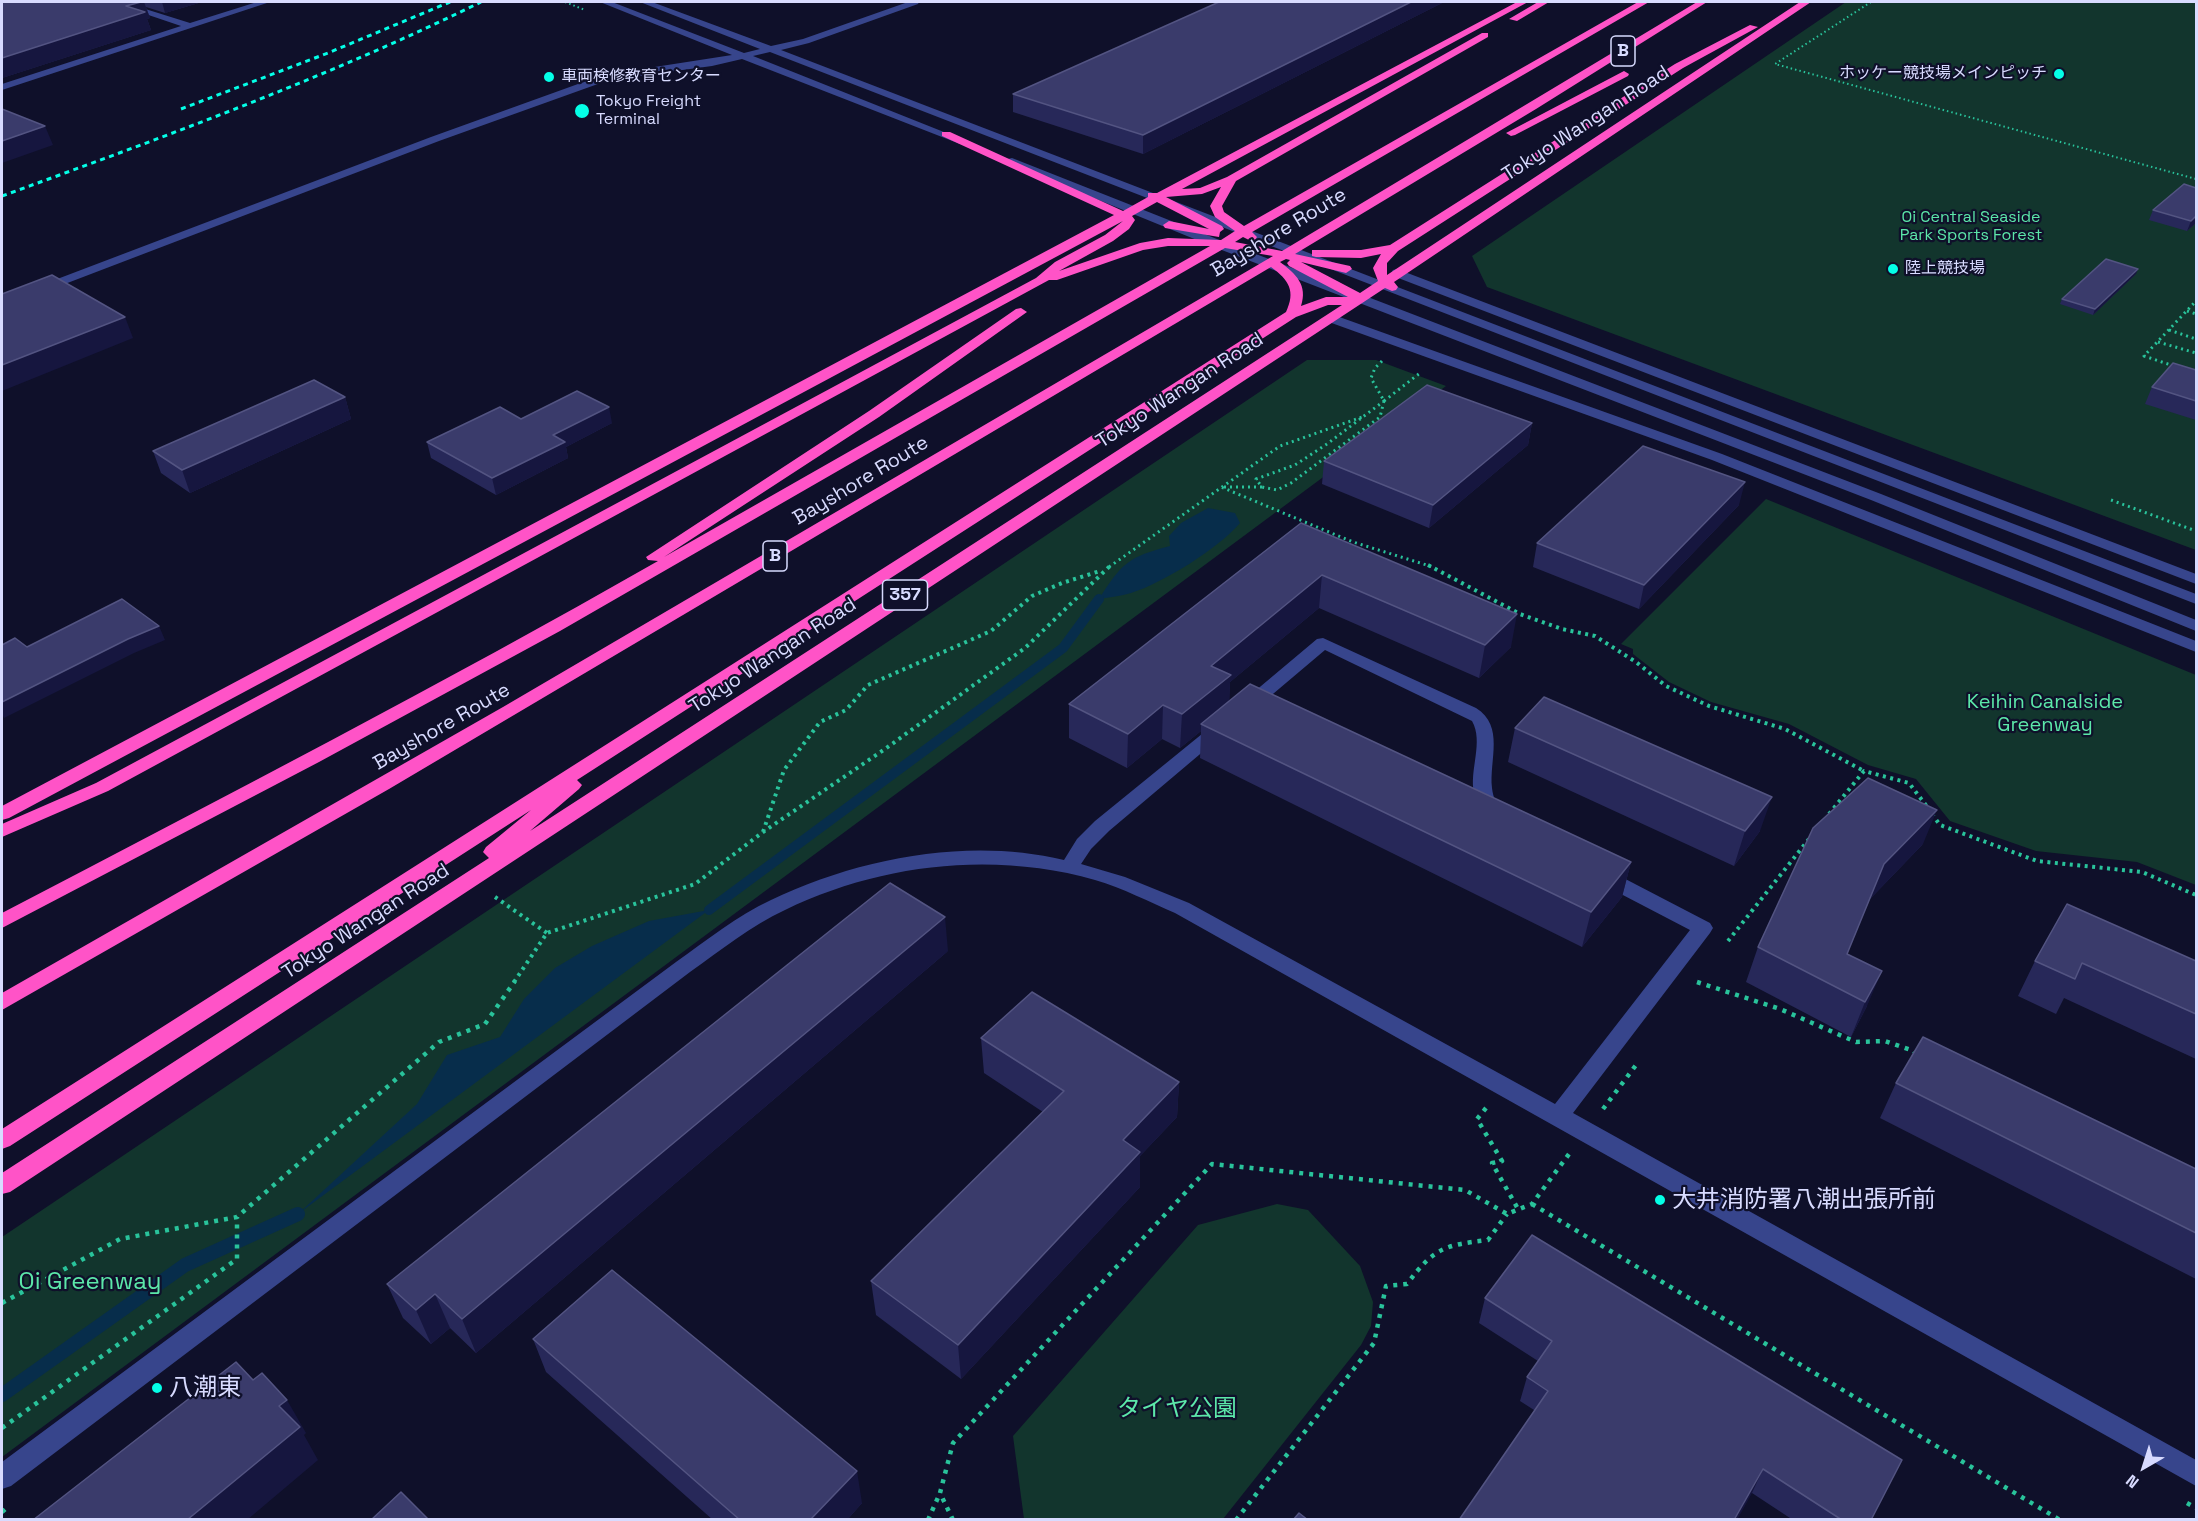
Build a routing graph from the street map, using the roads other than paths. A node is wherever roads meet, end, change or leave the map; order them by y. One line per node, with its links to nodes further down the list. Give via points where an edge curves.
1 (115, 2): 13 (street)
2 (265, 2): 13 (street)
3 (605, 2): 16 (street)
4 (645, 2): 12 (street)
5 (682, 2): 12 (street)
6 (915, 2): 31 (street, via 795,43 712,63 607,77)
7 (1523, 2): 41 (highway)
8 (1544, 2): 17 (highway)
9 (1644, 2): 38 (highway, Bayshore Route / B)
10 (1703, 2): 19 (highway, Bayshore Route / B)
11 (1806, 2): 24 (highway, via 1679,66); 28 (highway, Tokyo Wangan Road / 357)
12 (662, 8): 18 (street)
13 (190, 26): 15 (street)
14 (1624, 74): 19 (highway)
15 (2, 87)
16 (946, 134): 20 (street); 29 (highway, via 1129,220 1121,230 1060,264)
17 (1231, 179): 18 (highway, via 1202,191); 21 (highway, via 1216,206)
18 (1150, 194): 21 (highway)
19 (1372, 202): 45 (highway, Bayshore Route / B, via 613,652)
20 (1169, 225): 21 (highway); 22 (street)
21 (1232, 232): 23 (highway); 25 (street)
22 (1218, 244): 23 (highway); 26 (street); 29 (highway, via 1184,241 1150,245)
23 (1256, 246): 25 (highway); 26 (highway)
24 (1394, 248): 25 (highway, via 1361,254); 28 (highway, via 1383,258 1378,270 1379,277)
25 (1300, 252): 27 (street)
26 (1280, 262): 27 (highway); 30 (street); 33 (highway, via 1299,288 1299,300)
27 (1346, 269): 28 (street)
28 (1394, 280): 34 (highway, Tokyo Wangan Road / 357); 35 (street); 36 (street, via 1894,484)
29 (1040, 281): 43 (highway, via 102,787)
30 (1368, 302): 33 (highway, via 1326,301); 37 (street, via 1876,497)
31 (2, 304)
32 (1021, 312): 38 (highway, via 874,414 586,601)
33 (1291, 314): 40 (highway)
34 (1331, 318): 39 (street, via 1717,457); 47 (highway, Tokyo Wangan Road / 357)
35 (2196, 579)
36 (2196, 599)
37 (2196, 626)
38 (554, 627): 48 (highway, Bayshore Route / B)
39 (2196, 647)
40 (630, 738): 47 (highway); 52 (highway)
41 (2, 814)
42 (1510, 827): 44 (street, via 1487,807 1481,786 1481,720 1323,643 1102,826)
43 (2, 831)
44 (1069, 867): 51 (street, via 1125,884 1182,908); 55 (street, via 998,858 917,862 831,883 754,918)
45 (238, 869): 49 (highway, Bayshore Route / B); 50 (highway)
46 (1591, 870): 51 (street, via 1703,928)
47 (433, 903): 53 (highway, Tokyo Wangan Road / 357)
48 (2, 921)
49 (2, 1002)
50 (2, 1014)
51 (1558, 1116): 54 (street)
52 (2, 1140)
53 (2, 1185)
54 (2196, 1474)
55 (2, 1477)

